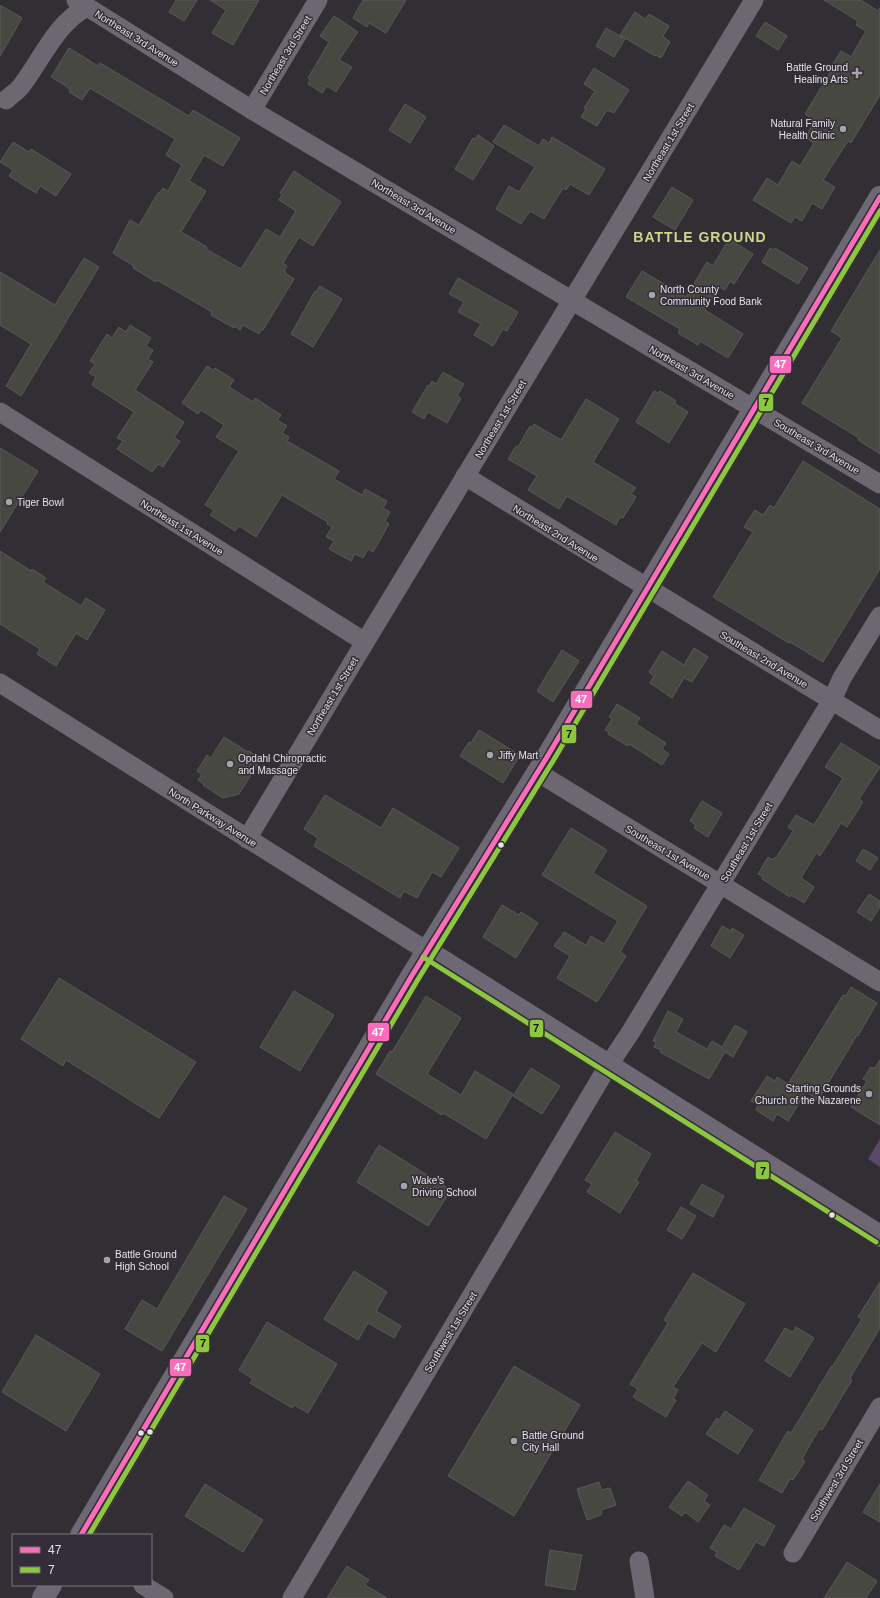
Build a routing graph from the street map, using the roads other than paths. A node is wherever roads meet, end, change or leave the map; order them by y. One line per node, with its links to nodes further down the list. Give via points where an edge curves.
1 (318, 0): 5 (street, Northeast 3rd Street)
2 (754, 0): 7 (street, Northeast 1st Street)
3 (81, 2): 4 (street, via 21,86); 5 (street, Northeast 3rd Avenue)
4 (6, 100)
5 (252, 110): 7 (street, Northeast 3rd Avenue)
6 (880, 197): 8 (main road)
7 (571, 301): 8 (street, Northeast 3rd Avenue); 10 (street, Northeast 1st Street)
8 (755, 408): 11 (street, Southeast 3rd Avenue); 12 (main road)
9 (0, 412): 14 (street, Northeast 1st Avenue)
10 (465, 476): 12 (street, Northeast 2nd Avenue); 14 (street, Northeast 1st Street)
11 (880, 484)
12 (648, 588): 16 (street, Southeast 2nd Avenue); 18 (main road)
13 (880, 616): 16 (street, Southeast 1st Street, via 842,678)
14 (364, 642): 19 (street, Northeast 1st Street)
15 (0, 683): 19 (street, North Parkway Avenue)
16 (832, 700): 17 (street, Southeast 2nd Avenue); 20 (street, Southeast 1st Street)
17 (880, 730)
18 (537, 772): 20 (street, Southeast 1st Avenue); 21 (main road)
19 (247, 839): 21 (street, North Parkway Avenue)
20 (720, 884): 22 (street, Southeast 1st Avenue); 23 (street, Southeast 1st Street)
21 (427, 951): 23 (main road); 26 (main road)
22 (880, 982)
23 (608, 1066): 24 (main road); 33 (street, Southwest 1st Street)
24 (880, 1236)
25 (880, 1407): 27 (street, Southwest 3rd Street)
26 (82, 1534)
27 (793, 1553)
28 (639, 1561): 34 (street)
29 (50, 1586): 31 (main road)
30 (145, 1586): 32 (street)
31 (43, 1598)
32 (164, 1598)
33 (292, 1598)
34 (645, 1598)

